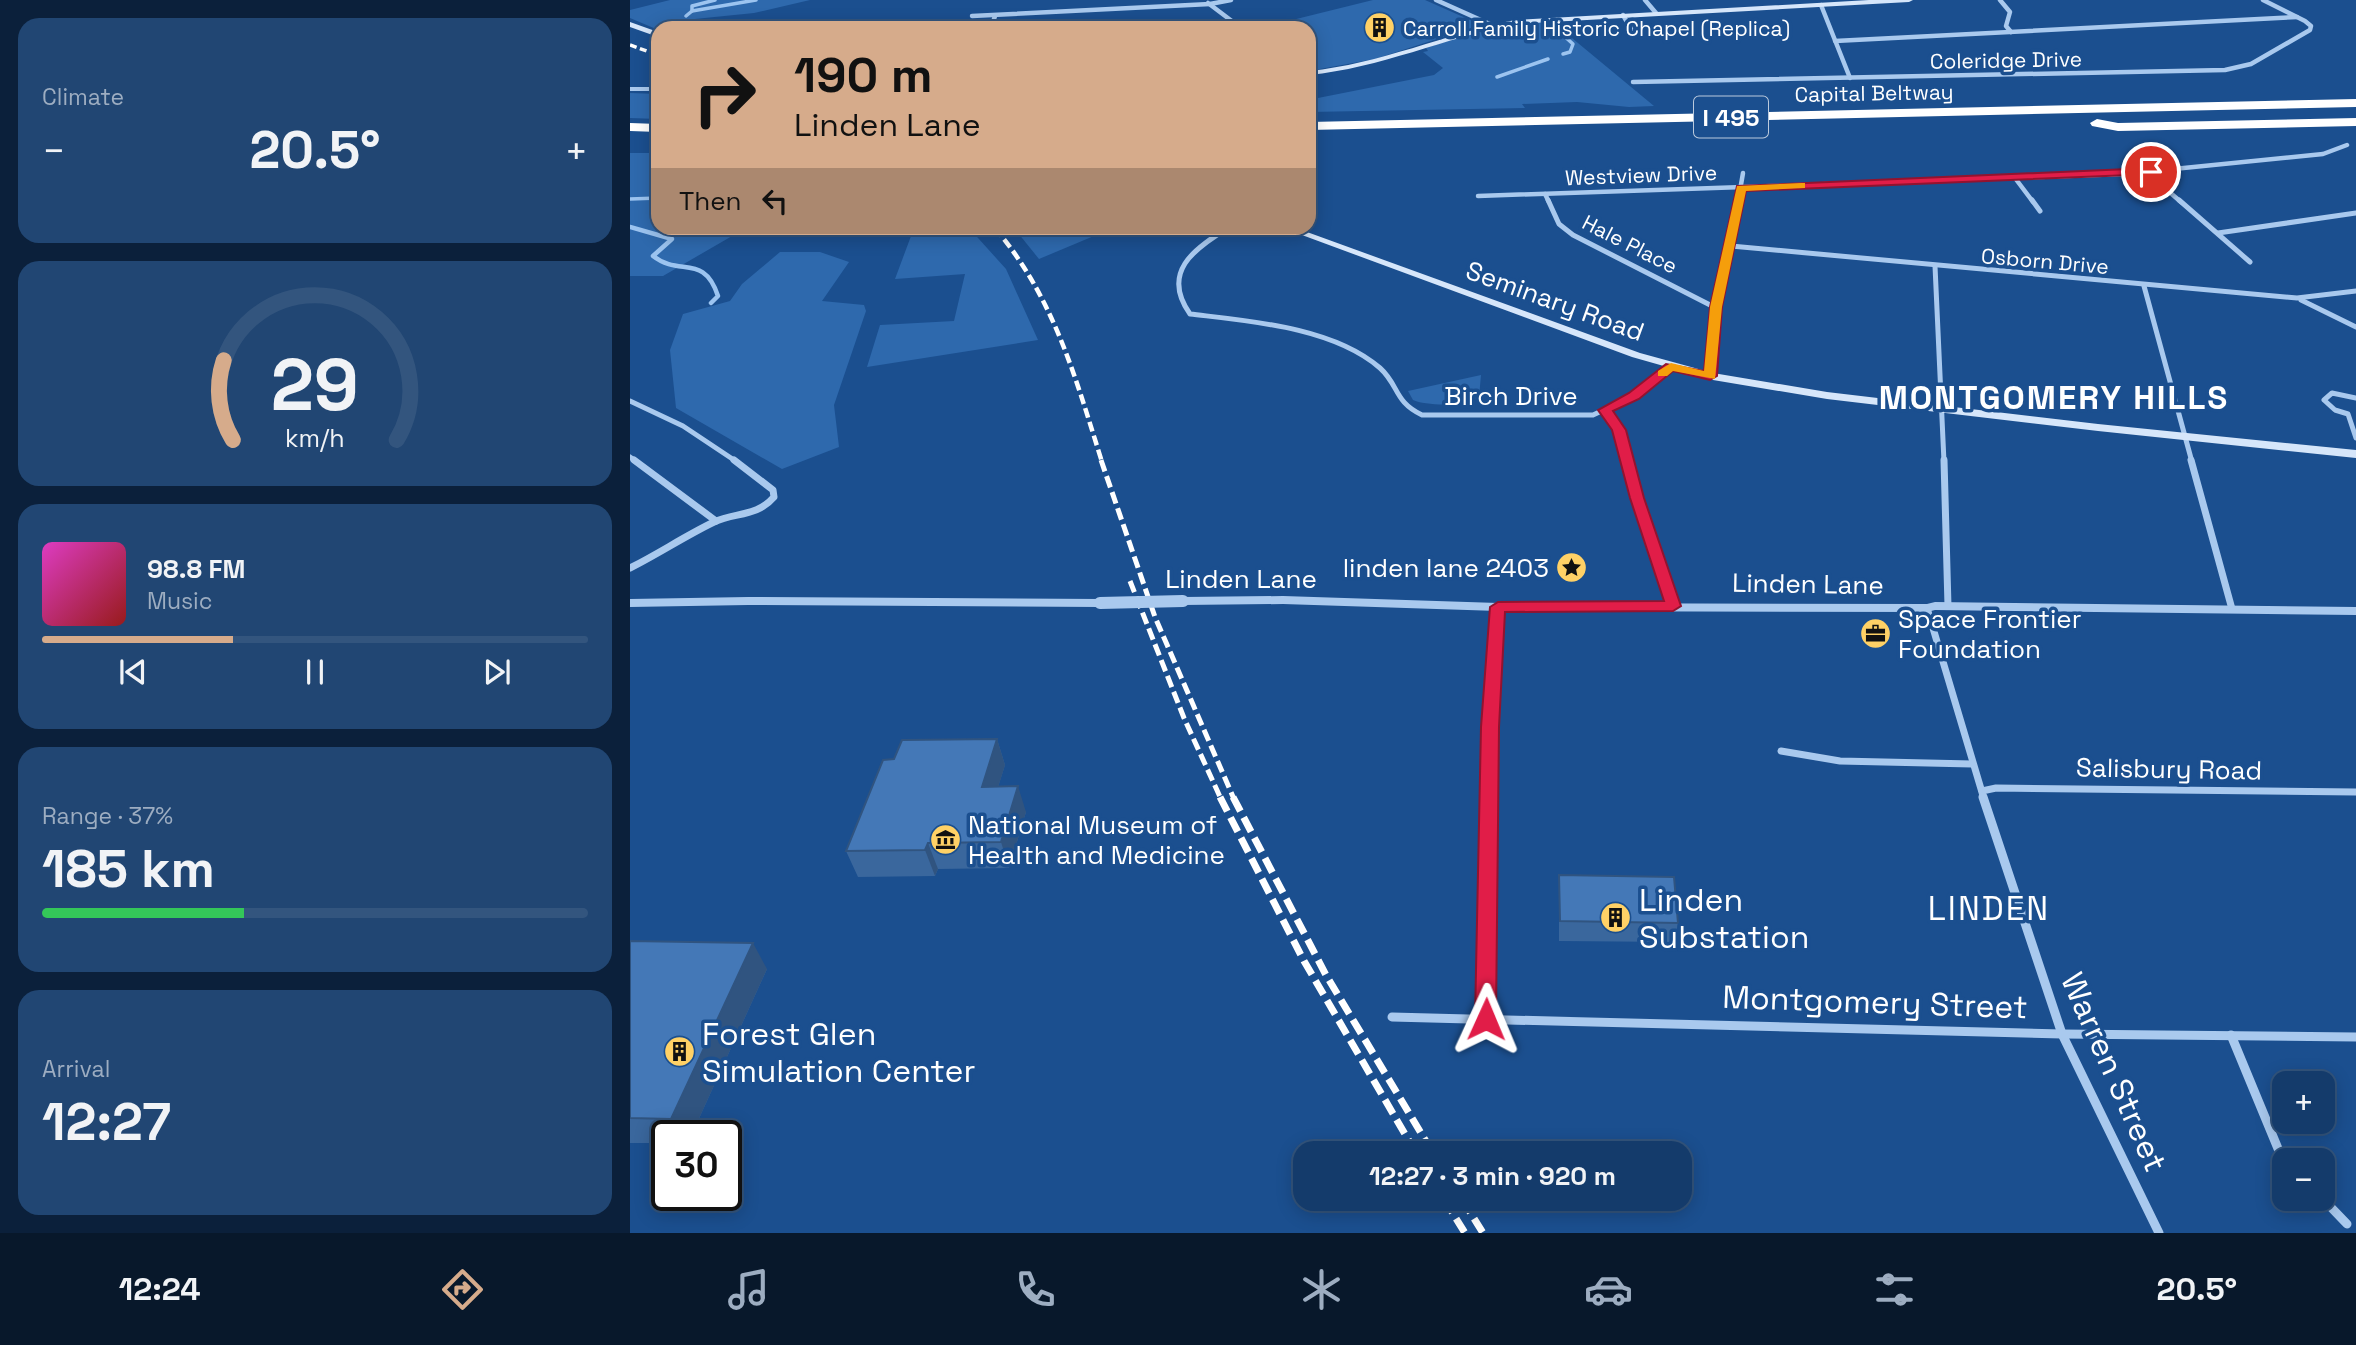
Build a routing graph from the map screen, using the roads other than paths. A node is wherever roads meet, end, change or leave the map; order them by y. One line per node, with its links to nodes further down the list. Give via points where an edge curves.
1 (1203, 0): 9 (street)
2 (1231, 0): 9 (street)
3 (1436, 0): 18 (street)
4 (1645, 0): 10 (street)
5 (1909, 0): 8 (main road)
6 (2000, 0): 20 (street, via 2010,12 2006,26)
7 (2263, 0): 14 (street)
8 (1821, 3): 10 (main road); 22 (street)
9 (1210, 4): 13 (street); 16 (street)
10 (1656, 13): 11 (main road)
11 (1623, 15): 18 (main road); 21 (street)
12 (972, 16): 13 (street)
13 (995, 16): 15 (street)
14 (2298, 17): 20 (street); 24 (street, Coleridge Drive, via 2310,30 2251,64 2225,70)
15 (993, 21)
16 (1232, 21)
17 (630, 24): 19 (main road)
18 (1492, 25): 23 (main road, via 1364,65)
19 (651, 32)
20 (2011, 32): 22 (street)
21 (1634, 34)
22 (1835, 41): 24 (street)
23 (1316, 72)
24 (1850, 78): 25 (street, Coleridge Drive)
25 (1633, 82)
26 (630, 88): 27 (street)
27 (651, 88)
28 (2356, 89): 30 (highway, via 2311,98)
29 (2356, 103): 30 (highway, Capital Beltway / I 495)
30 (2154, 108): 34 (highway, Capital Beltway / I 495)
31 (2356, 116): 33 (highway, Capital Beltway / I 495)
32 (2356, 122): 33 (highway, via 2118,127)
33 (2097, 123): 37 (highway, Capital Beltway / I 495)
34 (1316, 126)
35 (630, 127): 36 (highway)
36 (651, 128)
37 (1316, 139)
38 (630, 141): 39 (highway)
39 (651, 141)
40 (2347, 145): 41 (street, Westview Drive, via 2323,154)
41 (2146, 172): 43 (street, Westview Drive); 49 (street)
42 (1743, 173): 44 (street)
43 (2015, 178): 44 (street, Westview Drive); 47 (street)
44 (1741, 188): 45 (street, Westview Drive); 52 (street)
45 (1545, 194): 46 (street, Westview Drive); 58 (street, Hale Place, via 1559,224 1573,235)
46 (1478, 196)
47 (2040, 211)
48 (2356, 213): 49 (street)
49 (2218, 233): 53 (street)
50 (1216, 235): 65 (street, Birch Drive, via 1187,260 1178,276 1180,304 1190,314 1314,334 1381,369 1408,408 1420,414 1579,416)
51 (1307, 235): 60 (main road, Seminary Road)
52 (1731, 246): 54 (street, Osborn Drive); 58 (street)
53 (2250, 262)
54 (1935, 266): 55 (street, Osborn Drive); 64 (street)
55 (2144, 286): 57 (street, Osborn Drive); 67 (street)
56 (2356, 291): 57 (street, Osborn Drive)
57 (2297, 298): 59 (street)
58 (1716, 307): 61 (street)
59 (2356, 327)
60 (1671, 367): 61 (main road, Seminary Road); 65 (street, Birch Drive, via 1634,396)
61 (1710, 376): 64 (main road, Seminary Road, via 1796,394)
62 (2356, 398): 66 (street, via 2338,393 2325,397 2330,407)
63 (630, 401): 71 (street, via 670,418 773,490 774,497 766,506)
64 (1942, 409): 67 (main road, Seminary Road); 75 (street)
65 (1605, 410): 74 (street, via 1619,430)
66 (2352, 414): 68 (street)
67 (2185, 436): 69 (main road, Seminary Road); 78 (street)
68 (2356, 438)
69 (2356, 454)
70 (630, 457): 71 (street)
71 (716, 521): 72 (street)
72 (630, 568)
73 (630, 603): 76 (street, Linden Lane, bridge, via 1283,600)
74 (1673, 606): 76 (street, Linden Lane); 77 (street, Linden Lane)
75 (1948, 606): 77 (street, Linden Lane); 78 (street, Linden Lane)
76 (1498, 607): 85 (street, via 1490,727)
77 (1927, 608): 81 (street, Warren Street)
78 (2232, 609): 79 (street, Linden Lane)
79 (2356, 611)
80 (1781, 751): 81 (street, via 1840,761)
81 (1972, 764): 82 (street, Warren Street)
82 (1982, 791): 83 (street, Salisbury Road); 86 (street, Warren Street)
83 (2356, 792)
84 (1392, 1017): 85 (street, Montgomery Street)
85 (1486, 1019): 86 (street, Montgomery Street)
86 (2062, 1034): 87 (street, Montgomery Street); 92 (street, Warren Street)
87 (2231, 1035): 88 (street, Montgomery Street); 89 (street)
88 (2356, 1037)
89 (2278, 1148)
90 (2334, 1211): 91 (street)
91 (2347, 1224)
92 (2159, 1233)

